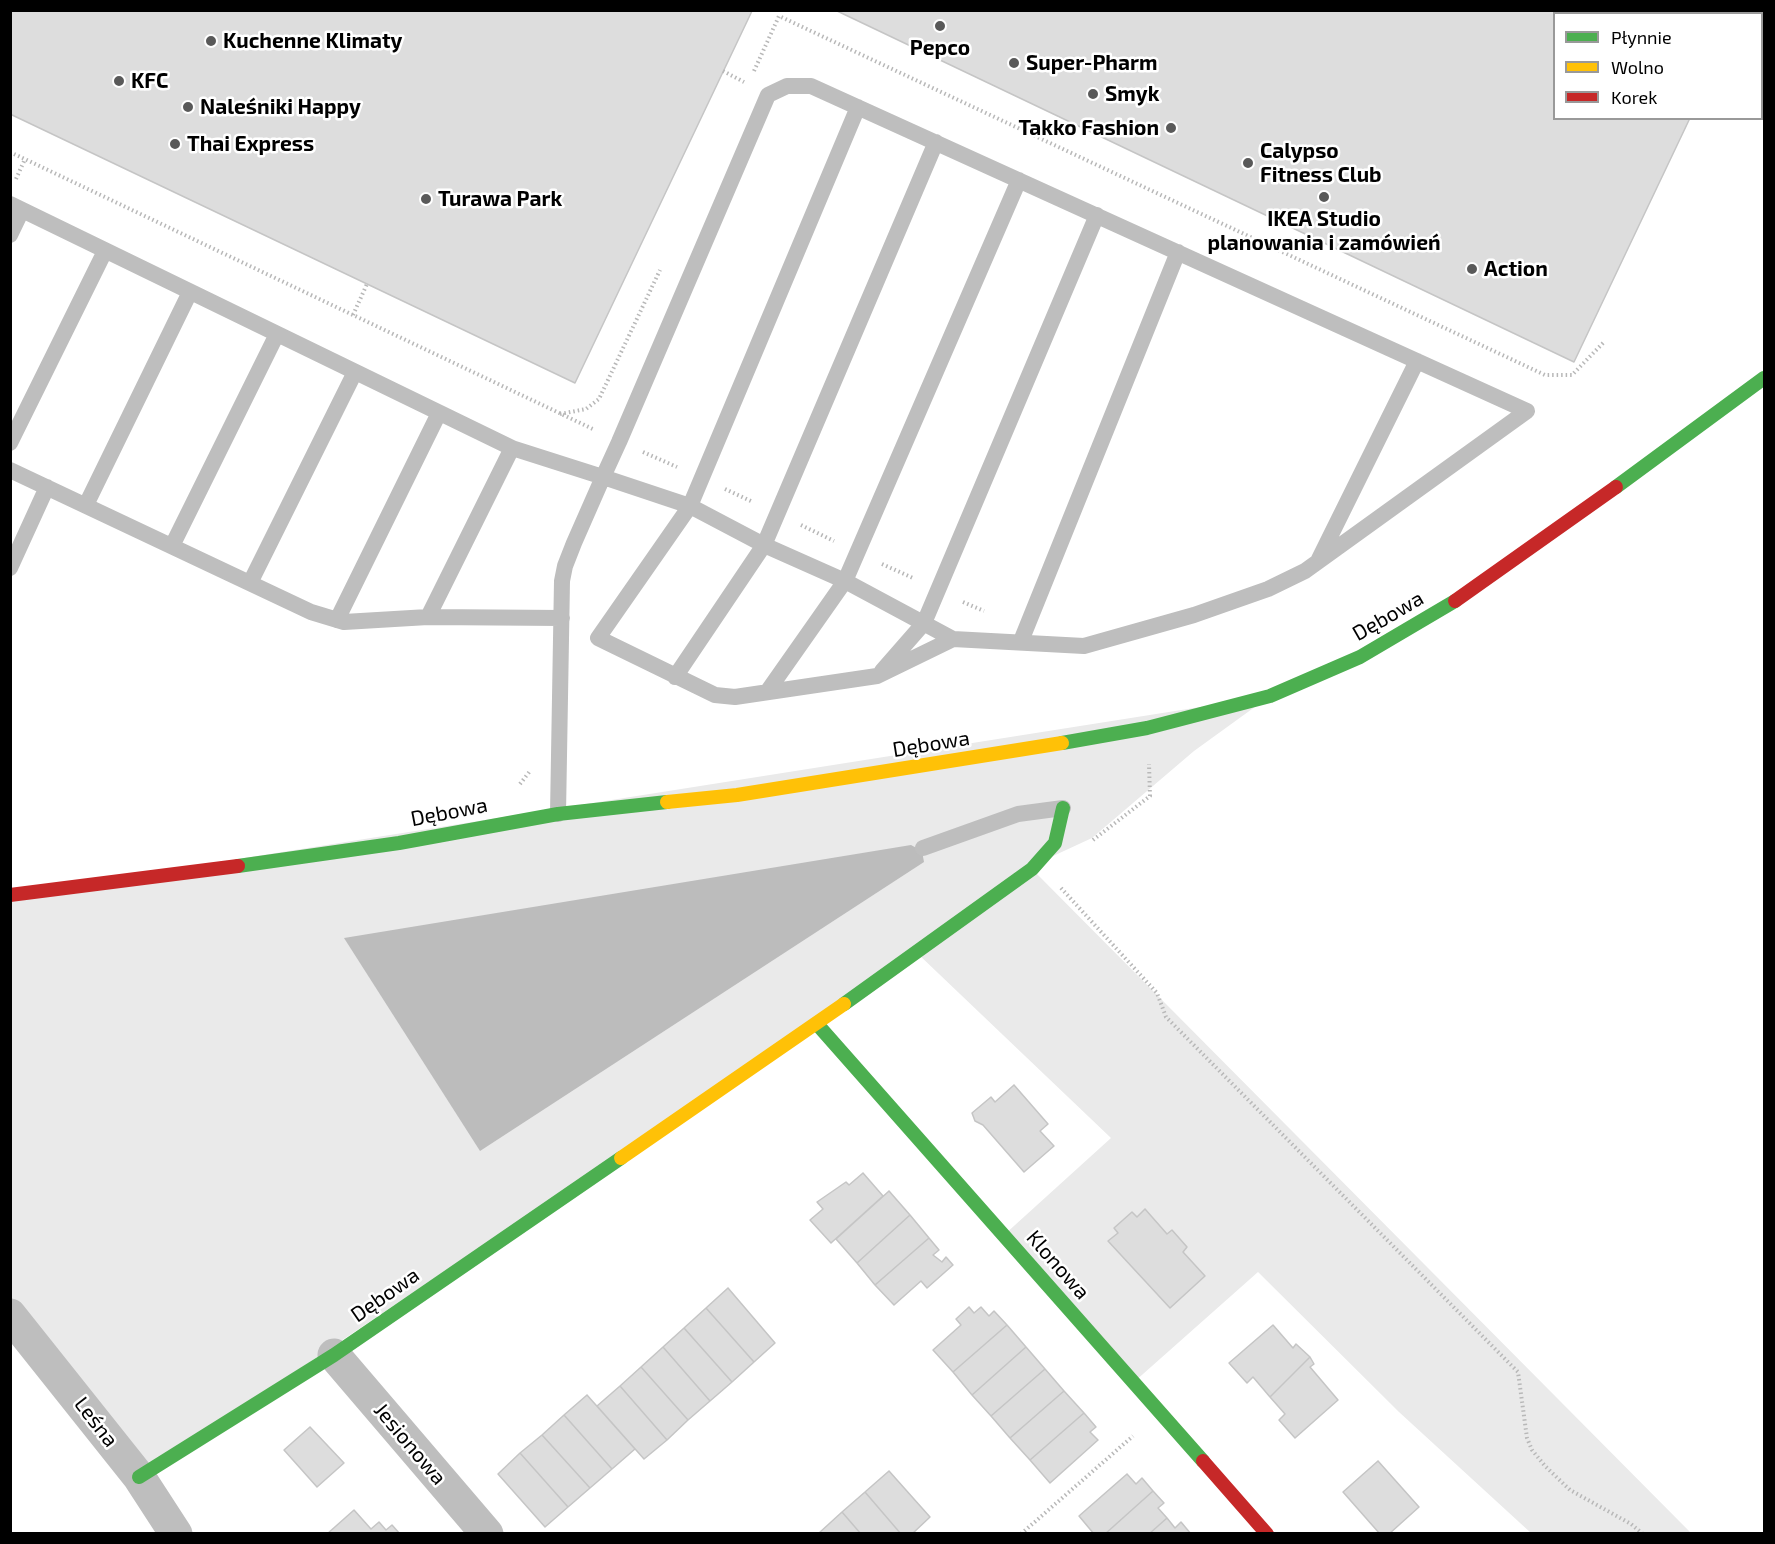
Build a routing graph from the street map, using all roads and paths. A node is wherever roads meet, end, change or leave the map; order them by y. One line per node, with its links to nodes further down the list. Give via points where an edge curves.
1 (723, 71): 2 (path)
2 (748, 84)
3 (858, 107): 4 (lane); 23 (lane, via 811,86 787,86 768,95); 27 (lane)
4 (936, 142): 8 (lane); 31 (lane)
5 (10, 152): 6 (path)
6 (25, 159): 7 (path); 16 (path)
7 (15, 180)
8 (1019, 180): 10 (lane); 34 (lane)
9 (16, 207): 11 (lane); 12 (lane)
10 (1097, 215): 13 (lane); 39 (lane)
11 (10, 235)
12 (105, 251): 15 (lane); 22 (lane)
13 (1178, 252): 18 (lane); 43 (lane)
14 (367, 284): 16 (path)
15 (190, 292): 17 (lane); 29 (lane)
16 (353, 315): 23 (path)
17 (277, 334): 19 (lane); 33 (lane)
18 (1417, 361): 35 (lane); 35 (lane, via 1527,411)
19 (355, 372): 21 (lane); 38 (lane)
20 (1764, 378): 50 (street, Dębowa, via 1524,554 1396,638 1270,696)
21 (439, 412): 24 (lane); 42 (lane)
22 (10, 442)
23 (619, 442): 26 (lane); 27 (path)
24 (512, 448): 26 (lane); 40 (lane)
25 (10, 470): 28 (lane)
26 (603, 477): 30 (lane); 41 (lane, via 565,566)
27 (702, 477): 30 (lane); 31 (path)
28 (47, 487): 29 (lane); 36 (lane)
29 (86, 505): 33 (lane)
30 (690, 506): 32 (lane); 48 (lane, via 598,638)
31 (778, 514): 32 (lane); 34 (path)
32 (765, 545): 37 (lane); 48 (lane)
33 (172, 546): 38 (lane)
34 (857, 552): 37 (lane); 39 (path)
35 (1317, 563): 46 (lane, via 1257,592 1194,615 1084,646)
36 (10, 568)
37 (845, 581): 44 (lane); 49 (lane)
38 (250, 583): 42 (lane)
39 (938, 590): 43 (path, via 1002,620); 44 (lane)
40 (428, 617): 41 (lane); 42 (lane)
41 (561, 618): 52 (lane)
42 (337, 620)
43 (1029, 622): 46 (lane)
44 (924, 623): 45 (lane); 47 (lane)
45 (953, 639): 46 (lane); 47 (lane)
46 (1021, 641)
47 (877, 676): 49 (lane)
48 (675, 677): 49 (lane, via 715,695 735,697)
49 (767, 692)
50 (1147, 728): 52 (street, Dębowa, via 737,795); 53 (path, via 1150,796 1091,841)
51 (1063, 808): 53 (street, Dębowa); 54 (lane, via 1018,814)
52 (558, 814): 56 (street, Dębowa, via 399,843)
53 (1055, 843): 55 (street, Dębowa)
54 (923, 848)
55 (1038, 863): 57 (street, Dębowa); 66 (path, via 1157,993 1166,1017 1518,1372 1527,1438 1545,1466 1570,1490)
56 (10, 895)
57 (817, 1024): 59 (street, Dębowa); 60 (street, Klonowa)
58 (10, 1315): 61 (street, Leśna)
59 (334, 1355): 61 (street, Dębowa); 63 (street, Jesionowa)
60 (1160, 1412): 64 (path); 65 (street, Klonowa)
61 (140, 1477): 62 (street, Leśna)
62 (176, 1533)
63 (487, 1533)
64 (1021, 1533)
65 (1267, 1533)
66 (1643, 1533)

